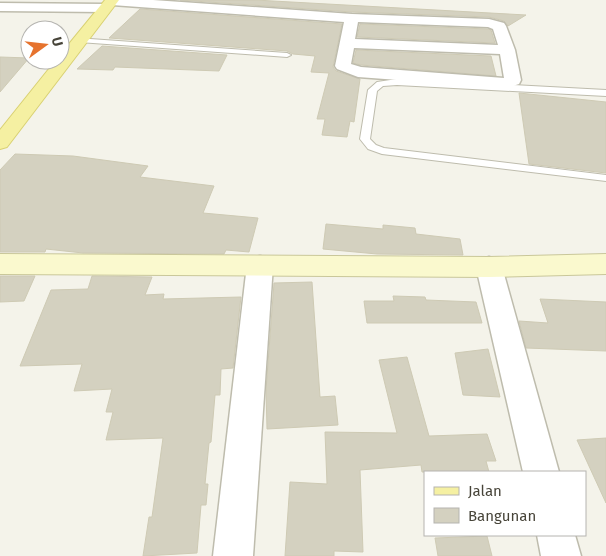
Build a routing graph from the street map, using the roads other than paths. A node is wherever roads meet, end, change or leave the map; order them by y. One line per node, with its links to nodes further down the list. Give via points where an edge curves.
1 (109, 3): 2 (street); 3 (street); 4 (main road)
2 (0, 7)
3 (352, 18): 5 (street); 6 (street, via 489,23 499,26)
4 (79, 40): 7 (lane); 9 (main road)
5 (346, 43): 6 (street); 6 (street, via 343,66 358,72 506,83 513,80)
6 (507, 50)
7 (287, 55)
8 (606, 93): 10 (lane, via 397,82 380,84 373,90 365,139 372,147 382,150)
9 (0, 143)
10 (606, 178)
11 (0, 264): 13 (street)
12 (606, 264): 14 (street)
13 (260, 265): 14 (street); 17 (street)
14 (489, 267): 15 (street)
15 (540, 471)
16 (556, 536): 18 (street)
17 (234, 556)
18 (561, 556)

